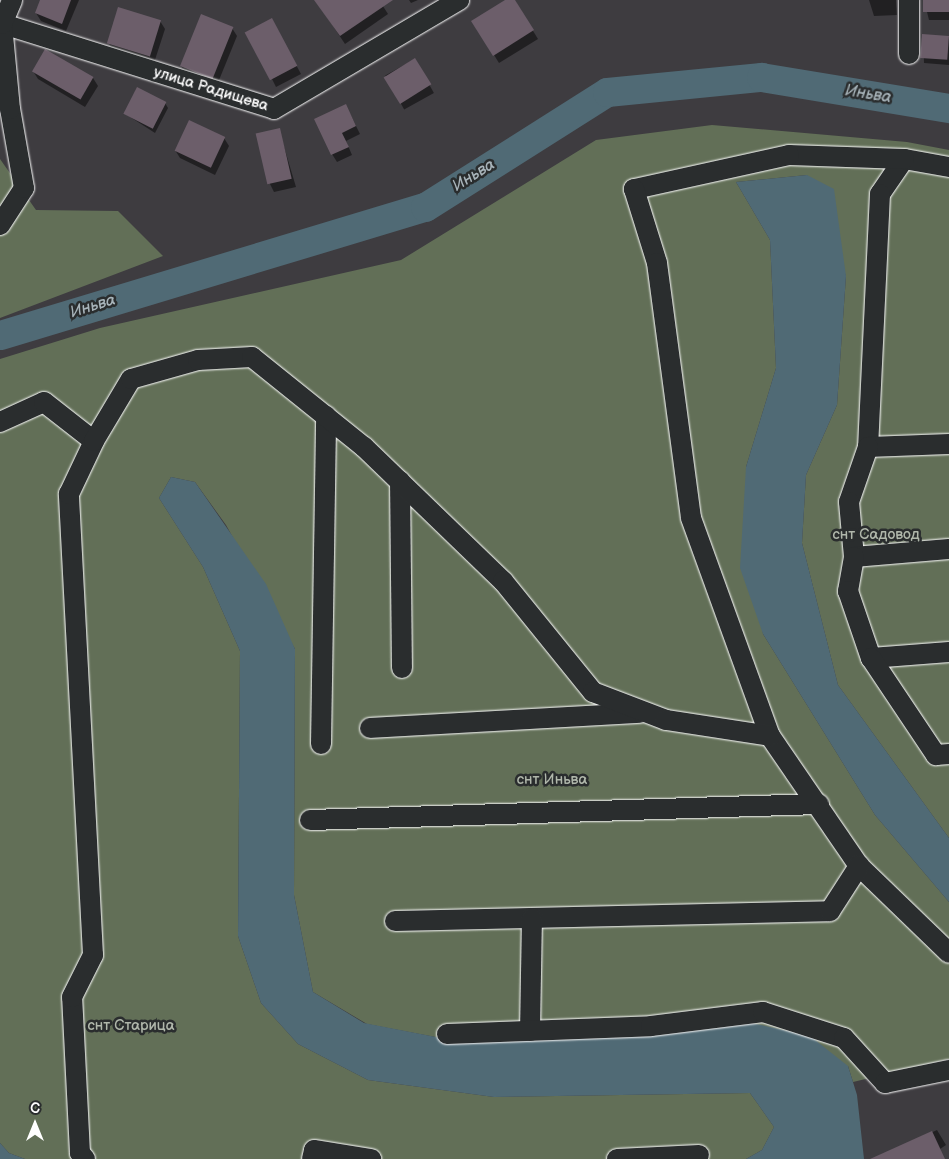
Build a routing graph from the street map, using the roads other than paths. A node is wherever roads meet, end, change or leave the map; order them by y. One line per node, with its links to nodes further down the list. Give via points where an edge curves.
1 (12, 0): 4 (street)
2 (459, 0): 4 (street, улица Радищева, via 274,109)
3 (909, 0): 5 (street)
4 (1, 23): 8 (street, via 10,109 24,188)
5 (909, 54)
6 (904, 159): 7 (street); 13 (street, via 880,194); 22 (street, via 789,155 634,189 657,263 691,518)
7 (949, 167)
8 (0, 225)
9 (326, 416): 11 (street, via 252,357 198,360 131,379); 14 (street); 23 (street)
10 (0, 422): 11 (street, via 44,402)
11 (94, 441): 35 (street, via 69,494 93,955 72,997 80,1153)
12 (949, 444): 13 (street)
13 (868, 447): 16 (street, via 849,502)
14 (400, 481): 19 (street); 20 (street, via 503,581 593,692)
15 (949, 549): 16 (street)
16 (854, 557): 18 (street, via 848,591)
17 (949, 652): 18 (street)
18 (871, 658): 24 (street)
19 (402, 668)
20 (648, 712): 21 (street); 22 (street)
21 (370, 728)
22 (770, 736): 25 (street)
23 (321, 744)
24 (945, 760)
25 (819, 804): 26 (street); 27 (street)
26 (310, 820)
27 (859, 866): 28 (street, via 830,911); 30 (street)
28 (532, 918): 29 (street); 31 (street)
29 (395, 921)
30 (949, 953)
31 (530, 1031): 32 (street); 33 (street, via 651,1026 763,1012 844,1038 885,1083)
32 (447, 1034)
33 (949, 1070)
34 (699, 1155): 38 (street)
35 (85, 1159)
36 (312, 1159): 37 (street, via 314,1150)
37 (371, 1159)
38 (617, 1159)

